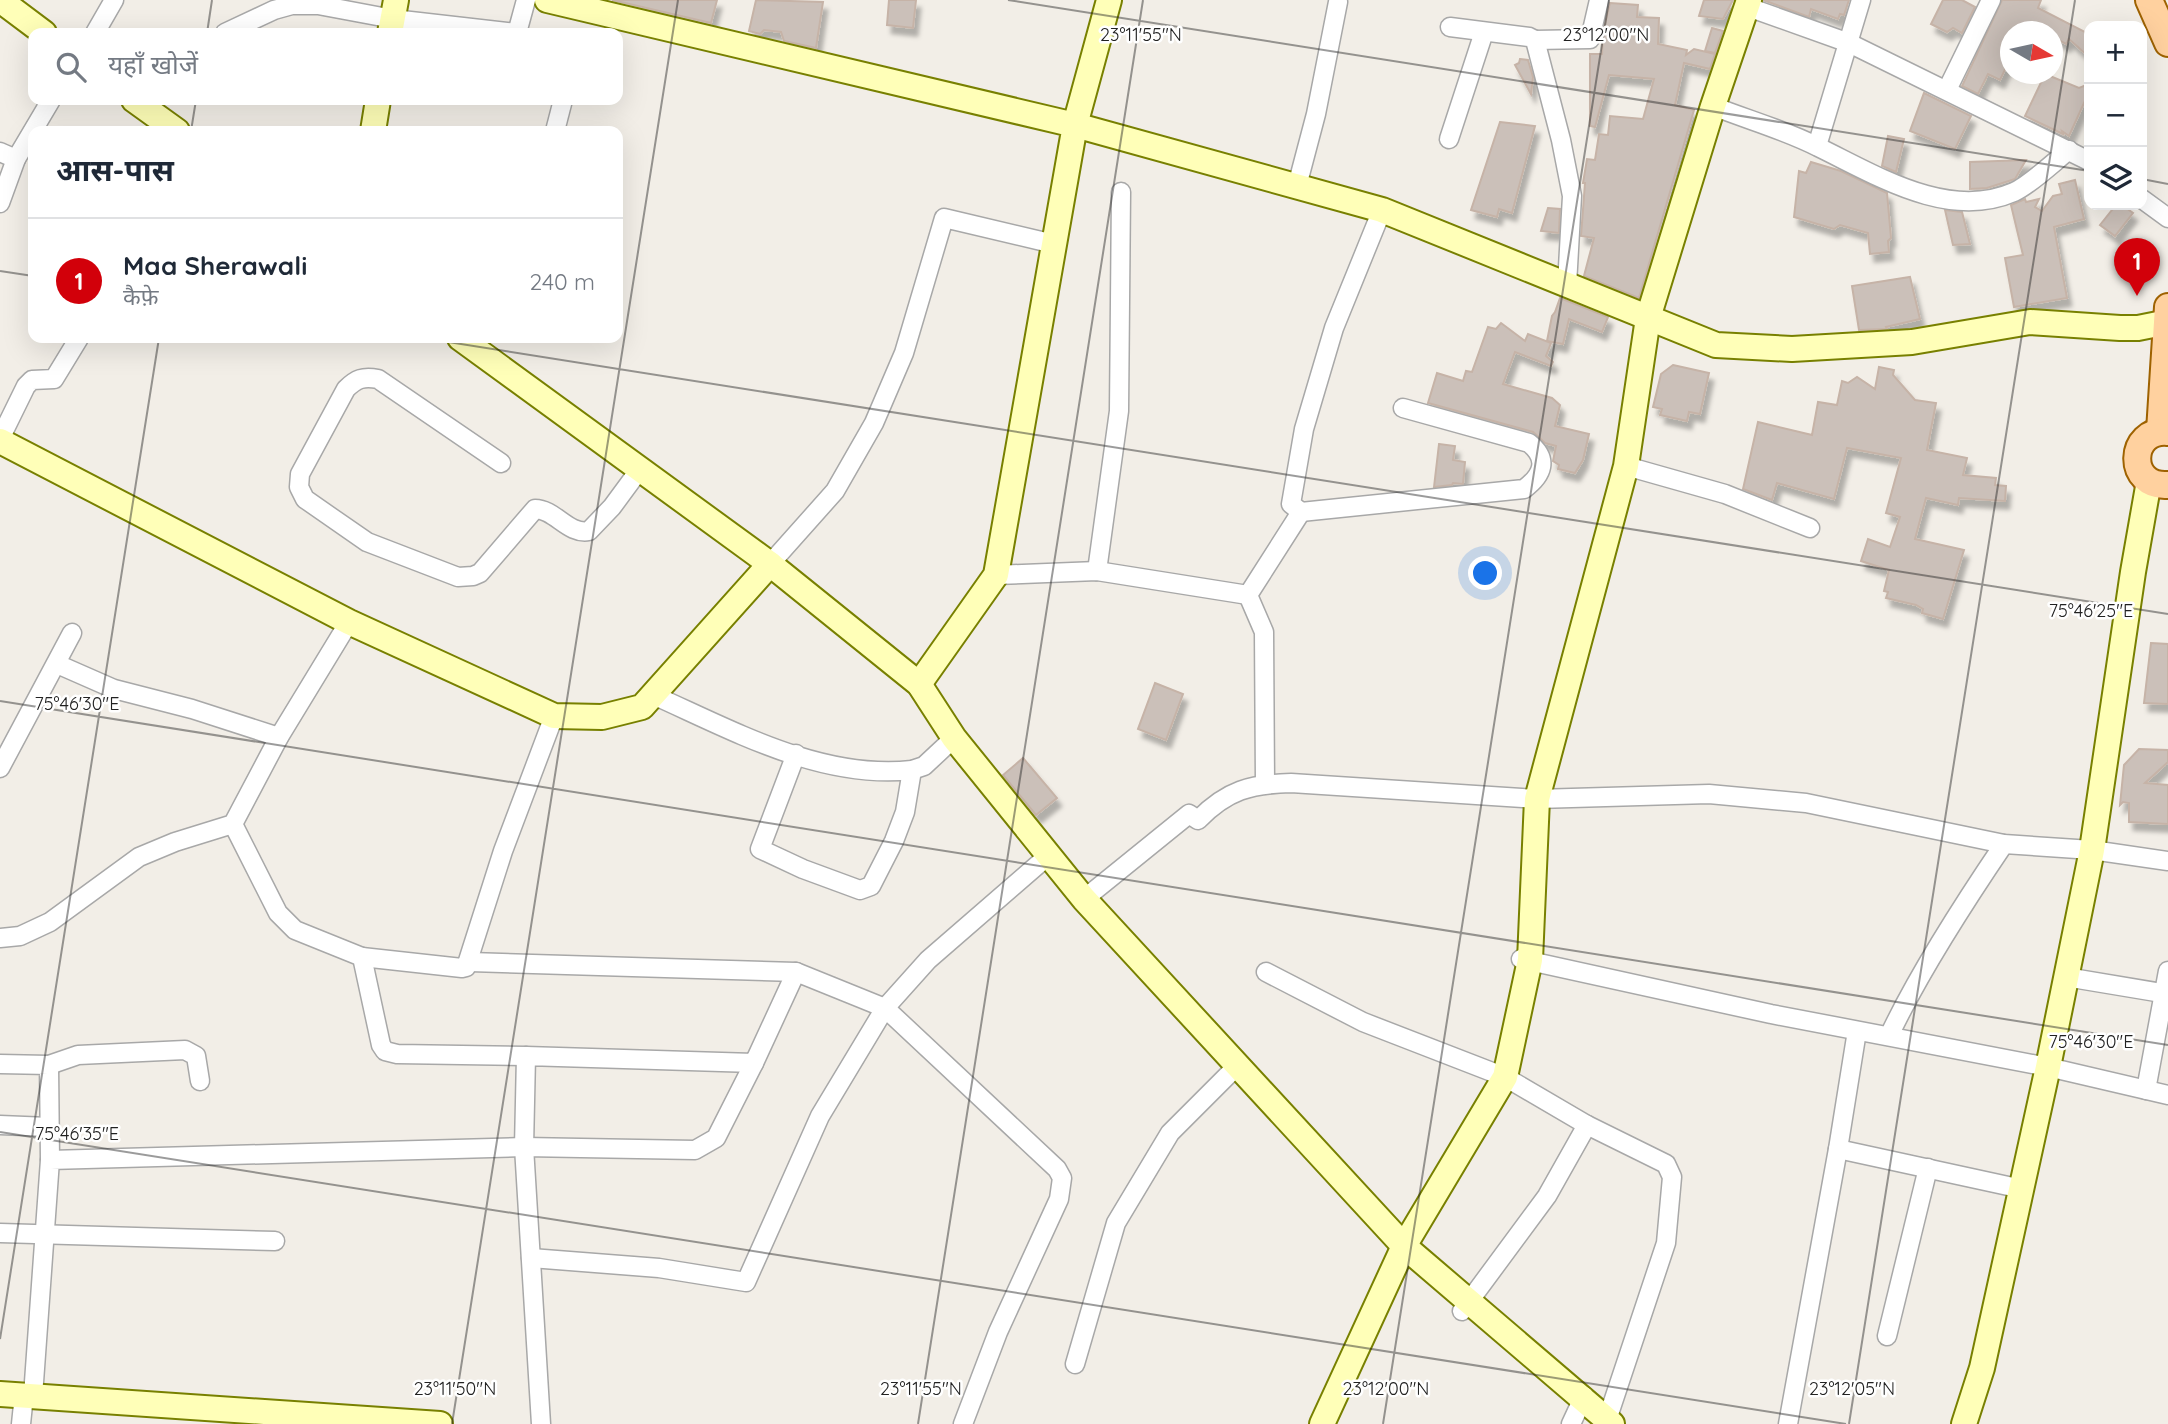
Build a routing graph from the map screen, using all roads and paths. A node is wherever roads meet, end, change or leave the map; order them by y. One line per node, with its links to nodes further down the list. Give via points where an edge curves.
1 (0, 0): 14 (street)
2 (114, 0): 15 (street)
3 (526, 0): 18 (street)
4 (547, 0): 29 (street)
5 (1109, 0): 29 (street)
6 (1600, 0): 20 (street, via 1590,39)
7 (1861, 0): 21 (street)
8 (1991, 0): 23 (street)
9 (2149, 0): 22 (main road)
10 (1338, 2): 40 (street)
11 (1749, 3): 21 (street); 28 (street)
12 (393, 17): 16 (street, via 292,5); 17 (street)
13 (1450, 27): 19 (street)
14 (37, 28)
15 (98, 28)
16 (236, 28)
17 (478, 28)
18 (518, 28)
19 (1483, 32): 20 (street); 35 (street)
20 (1535, 40): 47 (street, via 1572,197)
21 (1849, 43): 23 (street); 36 (street)
22 (2168, 43)
23 (1947, 90): 37 (street)
24 (47, 105): 30 (street)
25 (141, 105): 31 (street)
26 (377, 105): 32 (street)
27 (563, 105): 33 (street)
28 (1713, 106): 36 (street); 49 (street)
29 (1075, 125): 40 (street); 46 (street)
30 (31, 126)
31 (170, 126)
32 (374, 126)
33 (556, 126)
34 (28, 130): 38 (street)
35 (1449, 139)
36 (1816, 146): 37 (street, via 1914,192 1956,202 2015,192)
37 (2069, 150): 39 (street)
38 (8, 156): 42 (street)
39 (2084, 158)
40 (1297, 186): 44 (street)
41 (1121, 192): 62 (street, via 1119,411)
42 (0, 203)
43 (2147, 203): 45 (street)
44 (1382, 210): 47 (street); 59 (street, via 1334,328 1304,429 1291,504)
45 (2168, 218)
46 (1054, 244): 61 (street, via 944,218 904,354 874,423 835,491); 63 (street)
47 (1567, 285): 49 (street)
48 (2167, 317): 49 (street, via 2138,328 2030,322 1912,342 1792,349 1716,345); 53 (main road)
49 (1648, 318): 56 (street)
50 (76, 343): 54 (street, via 54,379 32,380 26,386)
51 (467, 343): 57 (street)
52 (1404, 408): 59 (street, via 1529,443 1540,452 1542,462 1536,480 1524,489)
53 (2164, 432): 58 (main road, via 2147,437 2136,459 2140,472)
54 (0, 440): 65 (street)
55 (501, 463): 57 (street, via 378,379 366,377 346,389 298,482 304,499 367,542 466,577 480,573 535,509 575,530 589,531)
56 (1626, 466): 60 (street, via 1726,494); 77 (street)
57 (640, 469): 61 (street)
58 (2158, 483): 80 (street, via 2133,572)
59 (1301, 512): 64 (street)
60 (1810, 528)
61 (770, 564): 68 (street); 69 (street)
62 (1097, 571): 63 (street); 64 (street)
63 (996, 575): 68 (street)
64 (1248, 595): 76 (street, via 1264,632)
65 (349, 622): 70 (street); 71 (street)
66 (72, 633): 67 (street)
67 (57, 664): 71 (street, via 114,690); 74 (street)
68 (919, 684): 72 (street)
69 (653, 695): 70 (street, via 642,707 617,715); 73 (street, via 765,745)
70 (554, 716): 87 (street, via 503,850)
71 (279, 737): 78 (street)
72 (954, 738): 75 (street, via 924,766); 81 (street)
73 (796, 754): 75 (street, via 837,767); 75 (street, via 760,849 860,890 871,886 894,841 905,812)
74 (0, 768)
75 (912, 770)
76 (1265, 784): 77 (street); 83 (street, via 1244,787 1209,807 1198,820 1189,814)
77 (1537, 799): 79 (street, via 1709,794 1806,803); 86 (street)
78 (233, 824): 84 (street, via 139,857 50,922 20,936); 85 (street, via 287,923)
79 (2004, 844): 80 (street); 95 (street)
80 (2092, 850): 82 (street); 91 (street)
81 (1048, 855): 83 (street); 93 (street, via 929,960)
82 (2168, 861)
83 (1084, 899): 100 (street)
84 (0, 938)
85 (362, 957): 87 (street, via 461,968); 96 (street, via 385,1051)
86 (1525, 960): 94 (street); 102 (street)
87 (470, 962): 89 (street)
88 (2168, 971): 92 (street)
89 (796, 972): 93 (street); 97 (street)
90 (1266, 972): 102 (street, via 1363,1022)
91 (2066, 977): 92 (street); 101 (street)
92 (2166, 993): 104 (street)
93 (885, 1008): 118 (street, via 820,1116 746,1282 659,1268); 129 (street, via 1062,1178 1059,1199 998,1332)
94 (1857, 1031): 95 (street); 110 (street)
95 (1889, 1036): 101 (street)
96 (526, 1056): 97 (street); 109 (street)
97 (754, 1063): 109 (street, via 716,1138 695,1150)
98 (0, 1064): 99 (street)
99 (49, 1065): 103 (street, via 78,1055 185,1050 196,1056); 108 (street)
100 (1237, 1066): 117 (street); 121 (street, via 1170,1133 1116,1223)
101 (2048, 1067): 104 (street); 113 (street)
102 (1505, 1077): 107 (street); 117 (street)
103 (200, 1081)
104 (2146, 1090): 105 (street)
105 (2168, 1095)
106 (0, 1125): 108 (street)
107 (1587, 1125): 119 (street, via 1547,1196); 125 (street, via 1666,1164 1672,1177 1666,1243)
108 (49, 1127): 111 (street)
109 (524, 1147): 111 (street); 118 (street)
110 (1838, 1149): 112 (street); 132 (street)
111 (50, 1160): 115 (street)
112 (1928, 1168): 113 (street); 120 (street)
113 (2022, 1189): 133 (street, via 1982,1368)
114 (0, 1233): 115 (street)
115 (44, 1236): 116 (street); 122 (street)
116 (275, 1241)
117 (1404, 1246): 119 (street); 130 (street)
118 (531, 1258): 128 (street)
119 (1466, 1307): 123 (street)
120 (1887, 1336)
121 (1075, 1364)
122 (19, 1395): 124 (street); 126 (street)
123 (1584, 1398): 125 (street); 131 (street)
124 (160, 1415): 127 (street)
125 (1610, 1422)
126 (21, 1424)
127 (440, 1424)
128 (541, 1424)
129 (963, 1424)
130 (1322, 1424)
131 (1571, 1424)
132 (1788, 1424)
133 (1964, 1424)

